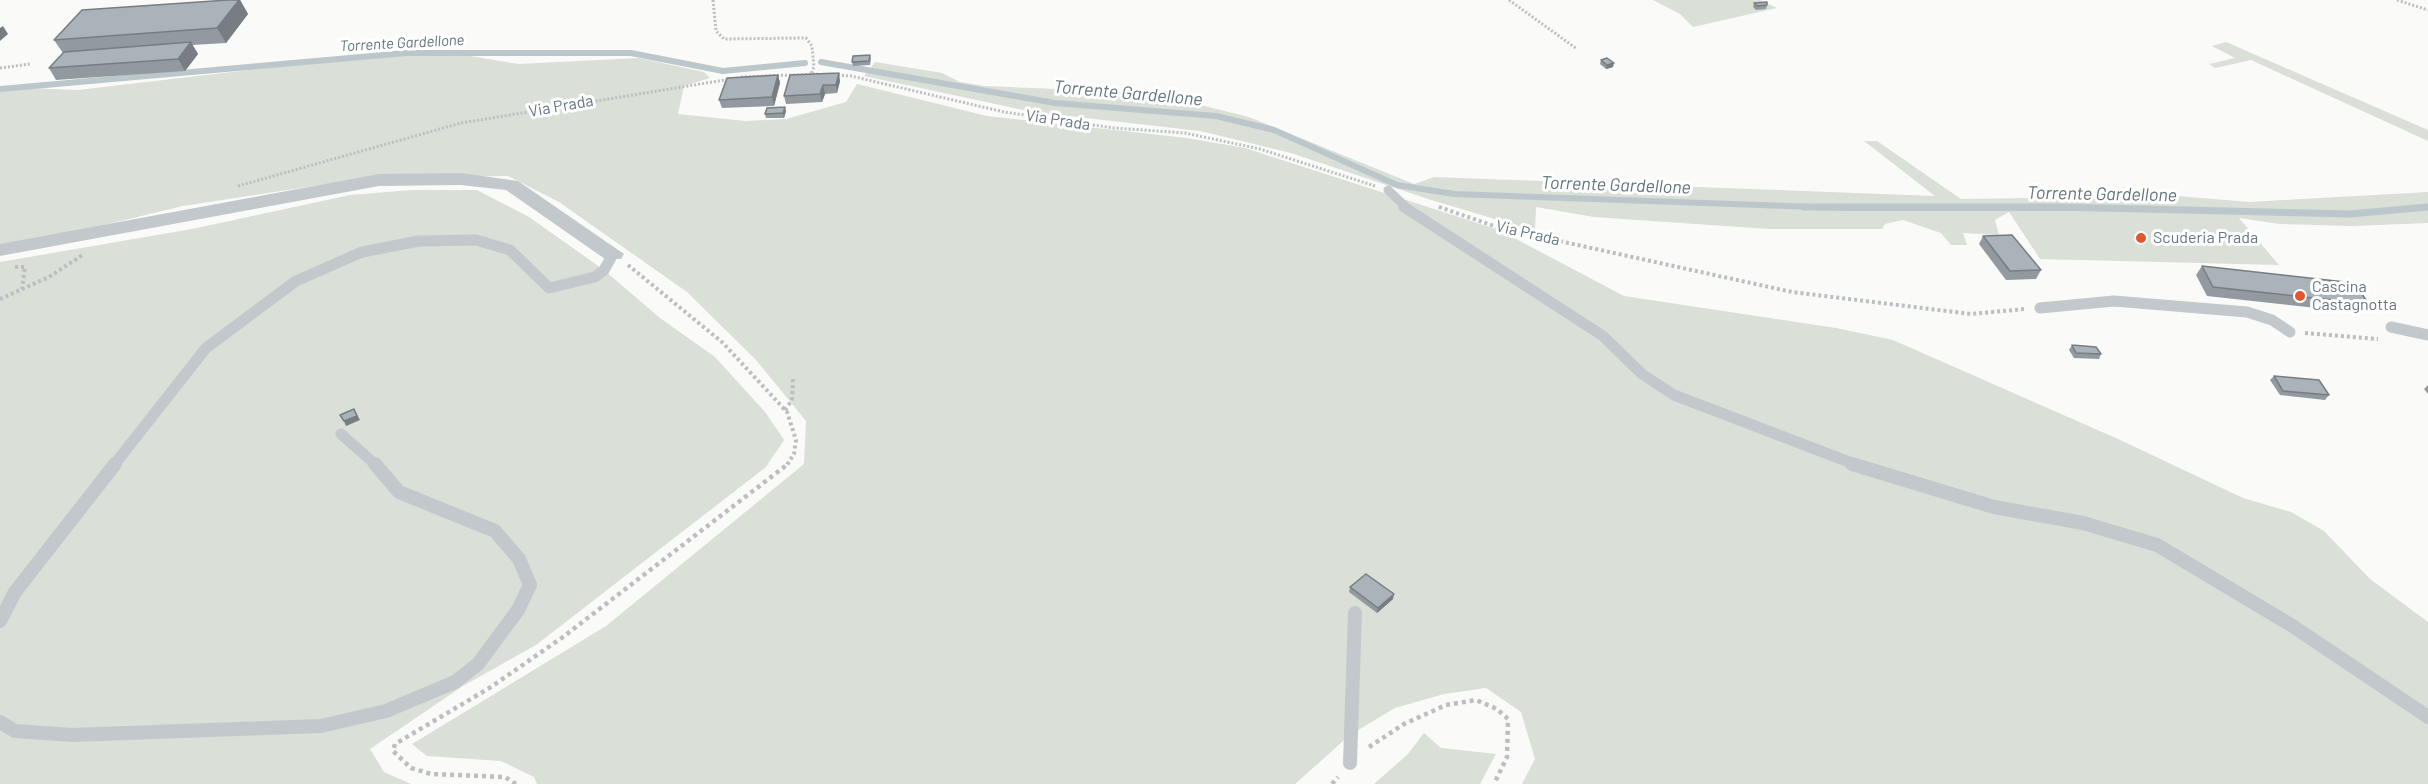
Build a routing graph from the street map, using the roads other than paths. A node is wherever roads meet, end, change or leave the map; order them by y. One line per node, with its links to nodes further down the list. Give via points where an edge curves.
1 (1388, 190): 11 (lane, via 1399,202 1603,336 1642,374 1674,395 1836,459 1994,507 2083,523 2157,545 2291,625)
2 (613, 254): 3 (street, via 511,185 460,179 379,180); 10 (lane, via 595,277 549,288 510,250 476,240 419,241 362,252 296,281 206,348 15,592)
3 (4, 258)
4 (2040, 308): 6 (lane, via 2115,301 2247,312 2272,320)
5 (2391, 327): 7 (lane)
6 (2290, 332)
7 (2428, 335)
8 (341, 434): 12 (lane, via 399,492 495,531 519,559 530,585 518,610 478,664 456,682 386,711 321,726 72,735 15,731)
9 (1355, 614): 13 (lane)
10 (0, 621)
11 (2428, 717)
12 (0, 722)
13 (1350, 763)

